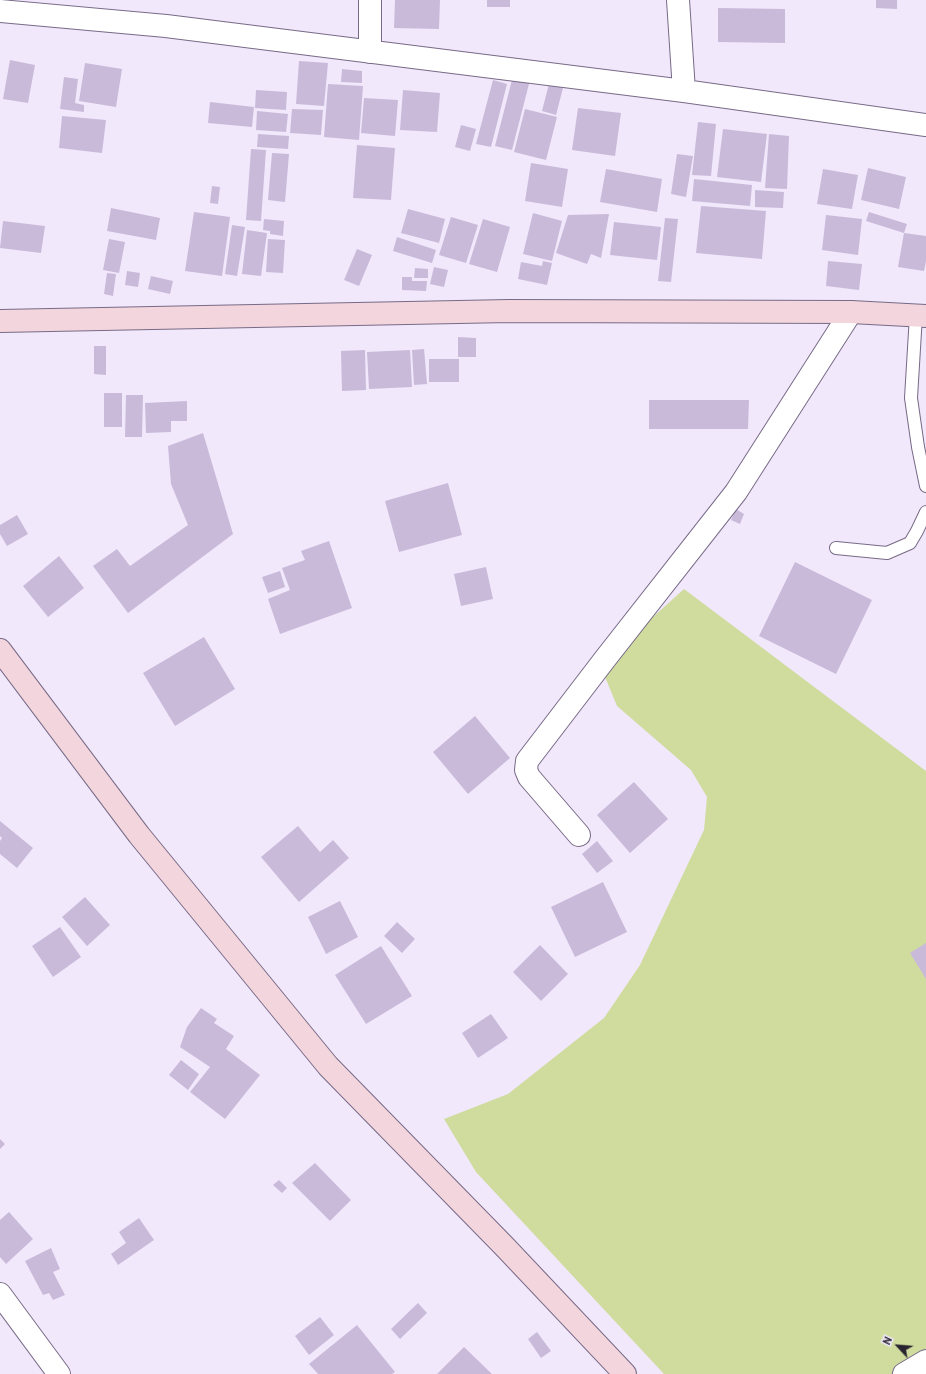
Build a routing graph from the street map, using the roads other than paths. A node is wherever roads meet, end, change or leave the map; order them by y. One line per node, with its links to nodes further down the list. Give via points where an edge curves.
1 (370, 0): 4 (street)
2 (678, 0): 5 (street)
3 (0, 10): 4 (street, via 166,26)
4 (370, 52): 5 (street)
5 (684, 91): 6 (street)
6 (926, 125)
7 (851, 312): 8 (main road); 9 (main road, via 509,311); 14 (street, via 736,492 527,761 526,770 529,777)
8 (921, 316): 10 (lane, via 911,398)
9 (0, 321)
10 (926, 486)
11 (926, 512): 12 (lane, via 910,543 887,553)
12 (836, 548)
13 (0, 650): 18 (main road, via 139,835 328,1066 505,1247)
14 (579, 835)
15 (0, 1294): 17 (street)
16 (926, 1361): 19 (street)
17 (59, 1374)
18 (624, 1374)
19 (904, 1374)

